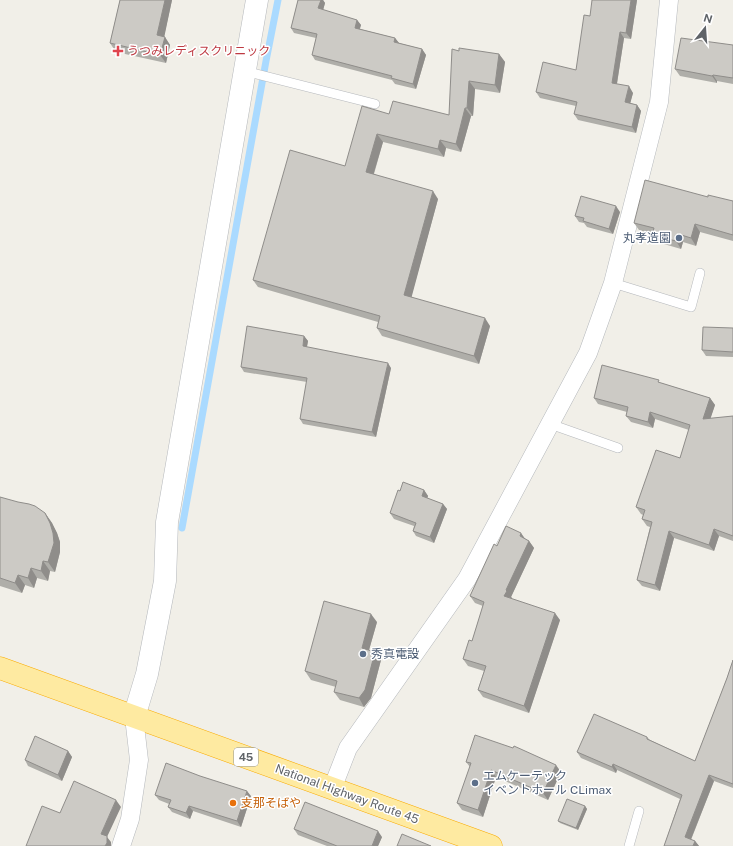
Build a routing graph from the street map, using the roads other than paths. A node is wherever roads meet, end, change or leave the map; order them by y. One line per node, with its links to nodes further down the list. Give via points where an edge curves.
1 (257, 0): 3 (street)
2 (669, 0): 6 (street, via 659,102)
3 (245, 71): 4 (lane); 10 (street, via 167,522 165,581 147,674)
4 (375, 104)
5 (700, 273): 6 (lane, via 691,307)
6 (613, 283): 7 (street, via 588,353)
7 (550, 424): 8 (lane); 11 (street, via 467,578 348,748)
8 (618, 448)
9 (0, 668): 10 (highway, National Highway Route 45 / 45)
10 (134, 717): 11 (highway, National Highway Route 45 / 45); 14 (street, via 139,760 130,819)
11 (332, 789): 13 (highway, National Highway Route 45 / 45)
12 (639, 810): 16 (lane)
13 (463, 841): 15 (highway, National Highway Route 45 / 45)
14 (121, 846)
15 (491, 846)
16 (629, 846)

